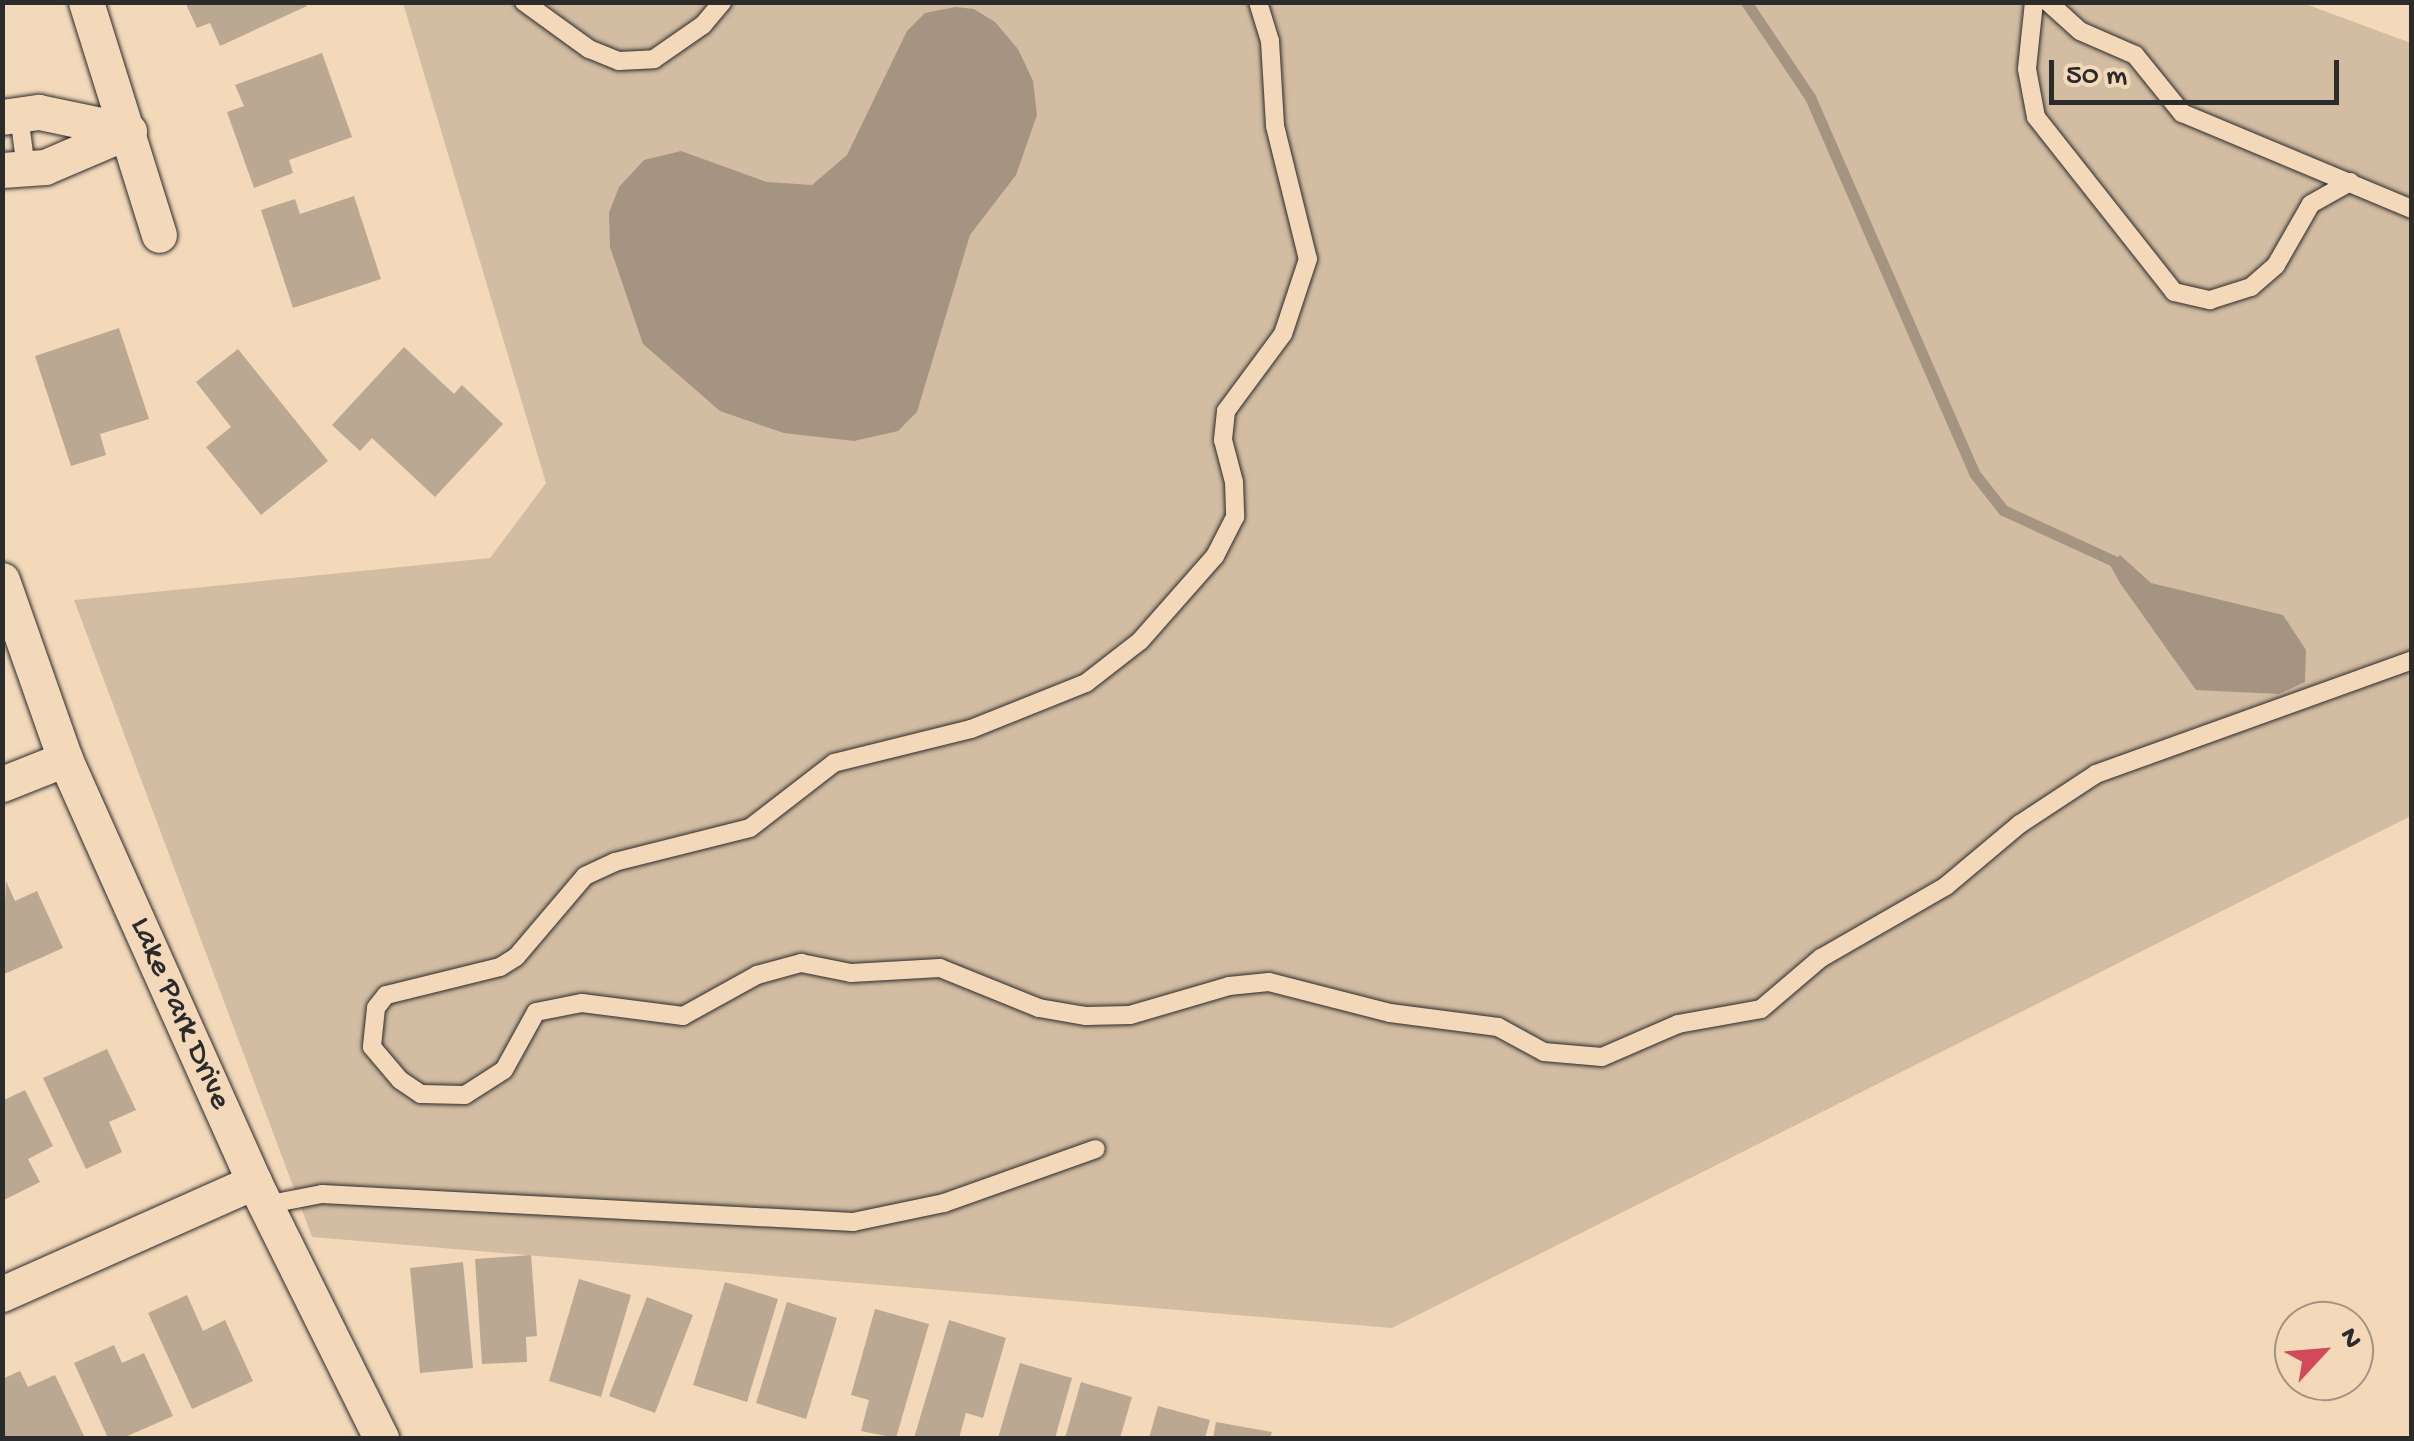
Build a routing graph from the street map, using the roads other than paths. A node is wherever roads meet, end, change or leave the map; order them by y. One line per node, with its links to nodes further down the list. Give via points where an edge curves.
1 (86, 2): 8 (street)
2 (524, 2): 3 (lane, via 589,49 619,61 654,59 703,25)
3 (722, 2)
4 (1258, 2): 14 (lane, via 1270,41 1275,126 1308,259 1283,334 1226,411 1223,440 1235,516 1216,556 1140,640 1086,683 971,729 834,763 750,828 614,862 585,876 500,967 386,996 376,1008 372,1047 400,1080 421,1094 465,1095 504,1070 536,1012 582,1003 683,1016 757,975 801,964 851,973 940,968 1040,1008 1086,1016 1130,1015 1229,986 1269,982 1390,1014 1498,1028 1544,1052 1602,1056 1678,1024 1760,1009 1821,958 1946,886 2020,824 2096,774)
5 (2034, 2): 10 (lane, via 2027,70 2036,117 2174,292 2210,300 2251,287 2276,266 2311,204)
6 (2048, 2): 10 (lane, via 2080,31 2135,55 2182,113)
7 (11, 116): 8 (street, via 40,112); 9 (lane)
8 (129, 131): 9 (street, via 45,168); 12 (street)
9 (14, 170)
10 (2350, 182): 11 (lane)
11 (2412, 210)
12 (160, 235)
13 (2, 580): 15 (street, Lake Park Drive)
14 (2412, 660)
15 (65, 759): 16 (street); 18 (street, Lake Park Drive)
16 (2, 784)
17 (1096, 1148): 18 (lane, via 944,1203 853,1222)
18 (260, 1194): 19 (street); 20 (street, Lake Park Drive)
19 (2, 1294)
20 (380, 1438)

